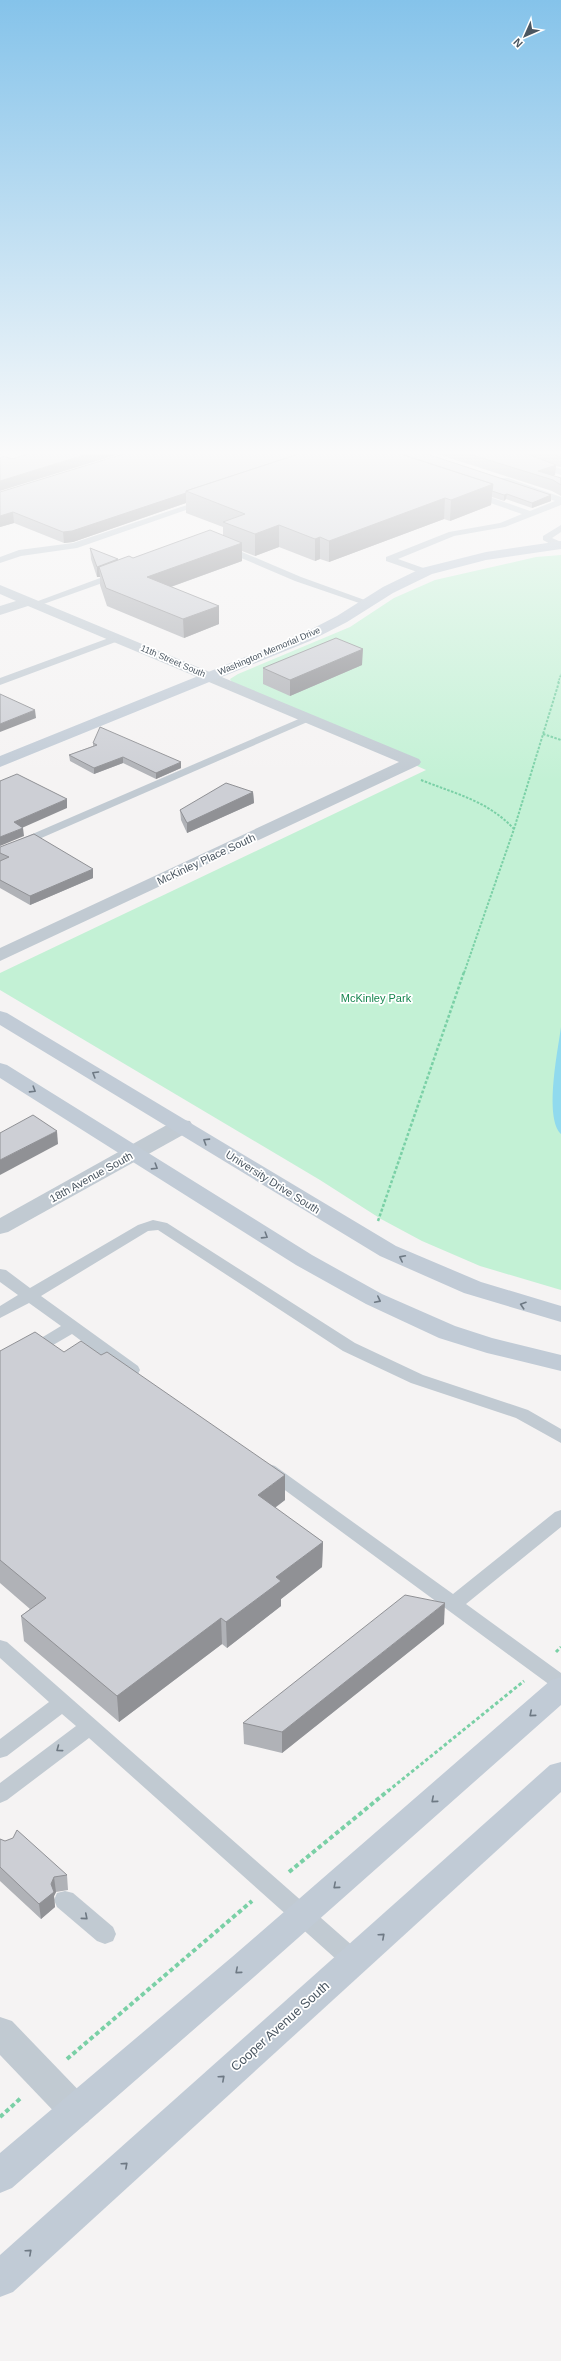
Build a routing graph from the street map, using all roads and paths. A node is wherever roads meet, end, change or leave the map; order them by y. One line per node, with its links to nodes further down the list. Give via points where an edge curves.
1 (256, 561): 8 (lane)
2 (395, 561): 5 (lane)
3 (467, 561): 5 (main road, Washington Memorial Drive)
4 (129, 570): 7 (lane)
5 (426, 572): 8 (main road, Washington Memorial Drive, via 388,590)
6 (0, 589): 7 (street, 11th Street South)
7 (32, 602): 9 (street); 10 (street, 11th Street South)
8 (368, 603): 12 (main road, Washington Memorial Drive, via 305,638)
9 (0, 611)
10 (117, 638): 12 (street, 11th Street South); 13 (lane)
11 (561, 674): 15 (path)
12 (209, 676): 14 (street, 11th Street South); 17 (main road, Washington Memorial Drive)
13 (0, 682)
14 (308, 718): 18 (street, 11th Street South); 21 (lane)
15 (543, 734): 16 (path); 20 (path)
16 (561, 740)
17 (0, 762)
18 (413, 762): 22 (street, McKinley Place South)
19 (418, 779): 20 (path, via 478,801 500,814)
20 (514, 829): 27 (path)
21 (0, 852)
22 (0, 956)
23 (0, 1016): 25 (main road, University Drive South, one-way to 23)
24 (2, 1073): 26 (main road, one-way to 26)
25 (182, 1126): 26 (street, 18th Avenue South); 32 (main road, University Drive South, one-way to 25, via 479,1291 415,1265 329,1217)
26 (134, 1154): 28 (street, 18th Avenue South); 34 (main road, one-way to 34, via 304,1260 410,1316 487,1345)
27 (378, 1221)
28 (0, 1227)
29 (0, 1274): 30 (lane)
30 (29, 1296): 31 (lane); 33 (lane); 37 (lane, via 143,1228 162,1226 349,1347 417,1379 522,1414)
31 (0, 1313)
32 (561, 1314)
33 (72, 1327): 35 (lane); 36 (lane)
34 (561, 1363)
35 (0, 1370)
36 (145, 1380)
37 (561, 1437)
38 (256, 1460): 40 (lane)
39 (561, 1517): 40 (lane)
40 (453, 1604): 42 (lane)
41 (0, 1647): 44 (lane)
42 (561, 1683)
43 (561, 1688): 50 (main road, one-way to 50)
44 (63, 1702): 45 (lane); 46 (lane)
45 (90, 1726): 48 (lane, one-way to 48); 50 (lane)
46 (0, 1750)
47 (561, 1774): 52 (main road, Cooper Avenue South, one-way to 47)
48 (0, 1794)
49 (64, 1900): 51 (lane, one-way to 51)
50 (303, 1915): 52 (lane); 54 (main road, one-way to 54)
51 (105, 1934)
52 (354, 1961): 56 (main road, Cooper Avenue South, one-way to 52)
53 (0, 2032): 54 (street)
54 (76, 2111): 55 (main road)
55 (0, 2176)
56 (0, 2279)

